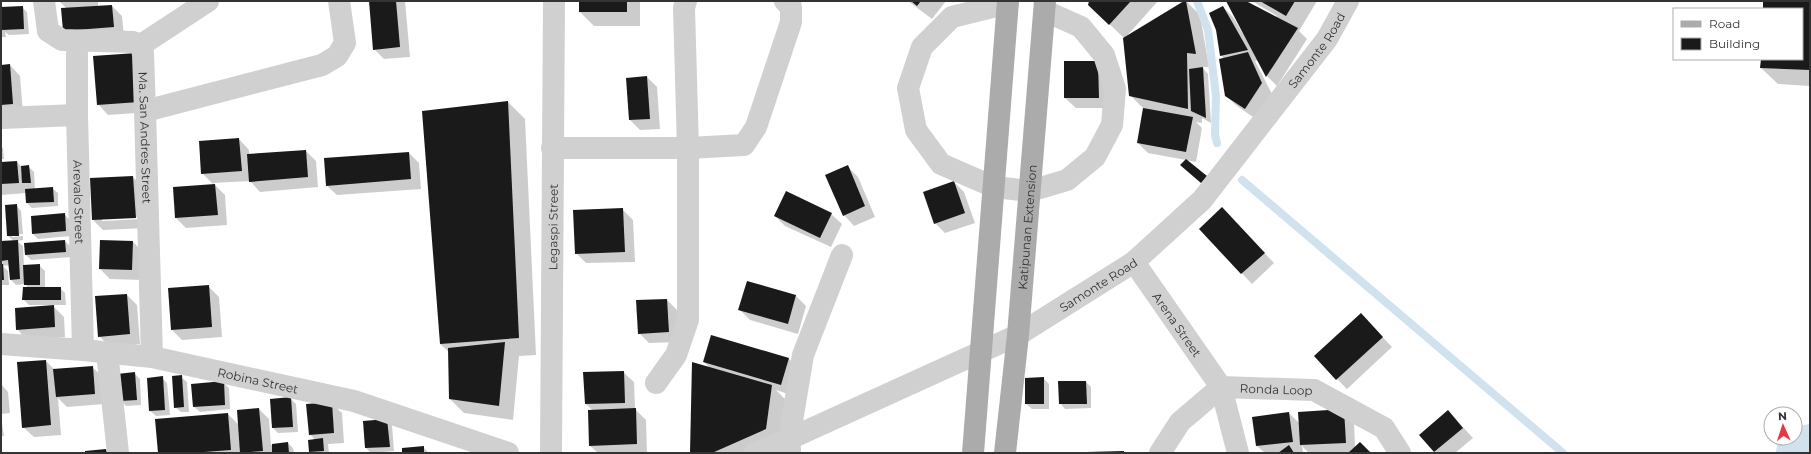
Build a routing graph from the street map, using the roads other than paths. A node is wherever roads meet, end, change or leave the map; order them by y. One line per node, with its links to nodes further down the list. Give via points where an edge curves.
1 (44, 1): 10 (street, via 48,31 62,40 133,42)
2 (208, 1): 10 (street)
3 (339, 1): 12 (street, via 345,43 337,56 322,65)
4 (554, 1): 15 (street, Legaspi Street)
5 (686, 1): 16 (street, via 684,8)
6 (784, 1): 16 (street, via 791,7 791,22 756,126 744,145)
7 (1348, 1): 20 (street, Samonte Road, via 1327,39 1202,200)
8 (1008, 2): 17 (main road); 17 (street, via 952,17 922,47 908,88 916,130 941,164)
9 (1045, 6): 18 (main road, Katipunan Extension); 18 (street, via 1081,27 1104,55 1115,89 1112,126 1095,157 1067,180)
10 (141, 45): 12 (street, Ma. San Andres Street)
11 (77, 54): 13 (street, Arevalo Street)
12 (145, 111): 26 (street, Ma. San Andres Street)
13 (77, 115): 14 (street); 23 (street, Arevalo Street)
14 (1, 118)
15 (552, 148): 16 (street); 32 (street, Legaspi Street)
16 (688, 148): 27 (street, via 688,320 676,355)
17 (994, 187): 18 (street); 24 (main road)
18 (1030, 191): 21 (main road, Katipunan Extension)
19 (842, 256): 29 (street, via 803,355)
20 (1134, 262): 21 (street, Samonte Road); 28 (street, Arena Street)
21 (1018, 335): 24 (street, Samonte Road); 35 (main road, Katipunan Extension)
22 (1, 344): 23 (street, Robina Street)
23 (83, 350): 25 (street, Robina Street)
24 (982, 350): 29 (street, Samonte Road); 34 (main road)
25 (107, 352): 26 (street, Robina Street); 30 (street)
26 (152, 357): 31 (street, Robina Street, via 354,401)
27 (656, 383)
28 (1221, 387): 36 (street, via 1180,422); 37 (street); 38 (street, Ronda Loop, via 1314,390 1384,428)
29 (790, 446): 33 (street, Samonte Road)
30 (118, 453)
31 (508, 453)
32 (551, 453)
33 (755, 453)
34 (973, 453)
35 (1005, 453)
36 (1160, 453)
37 (1238, 453)
38 (1400, 453)

